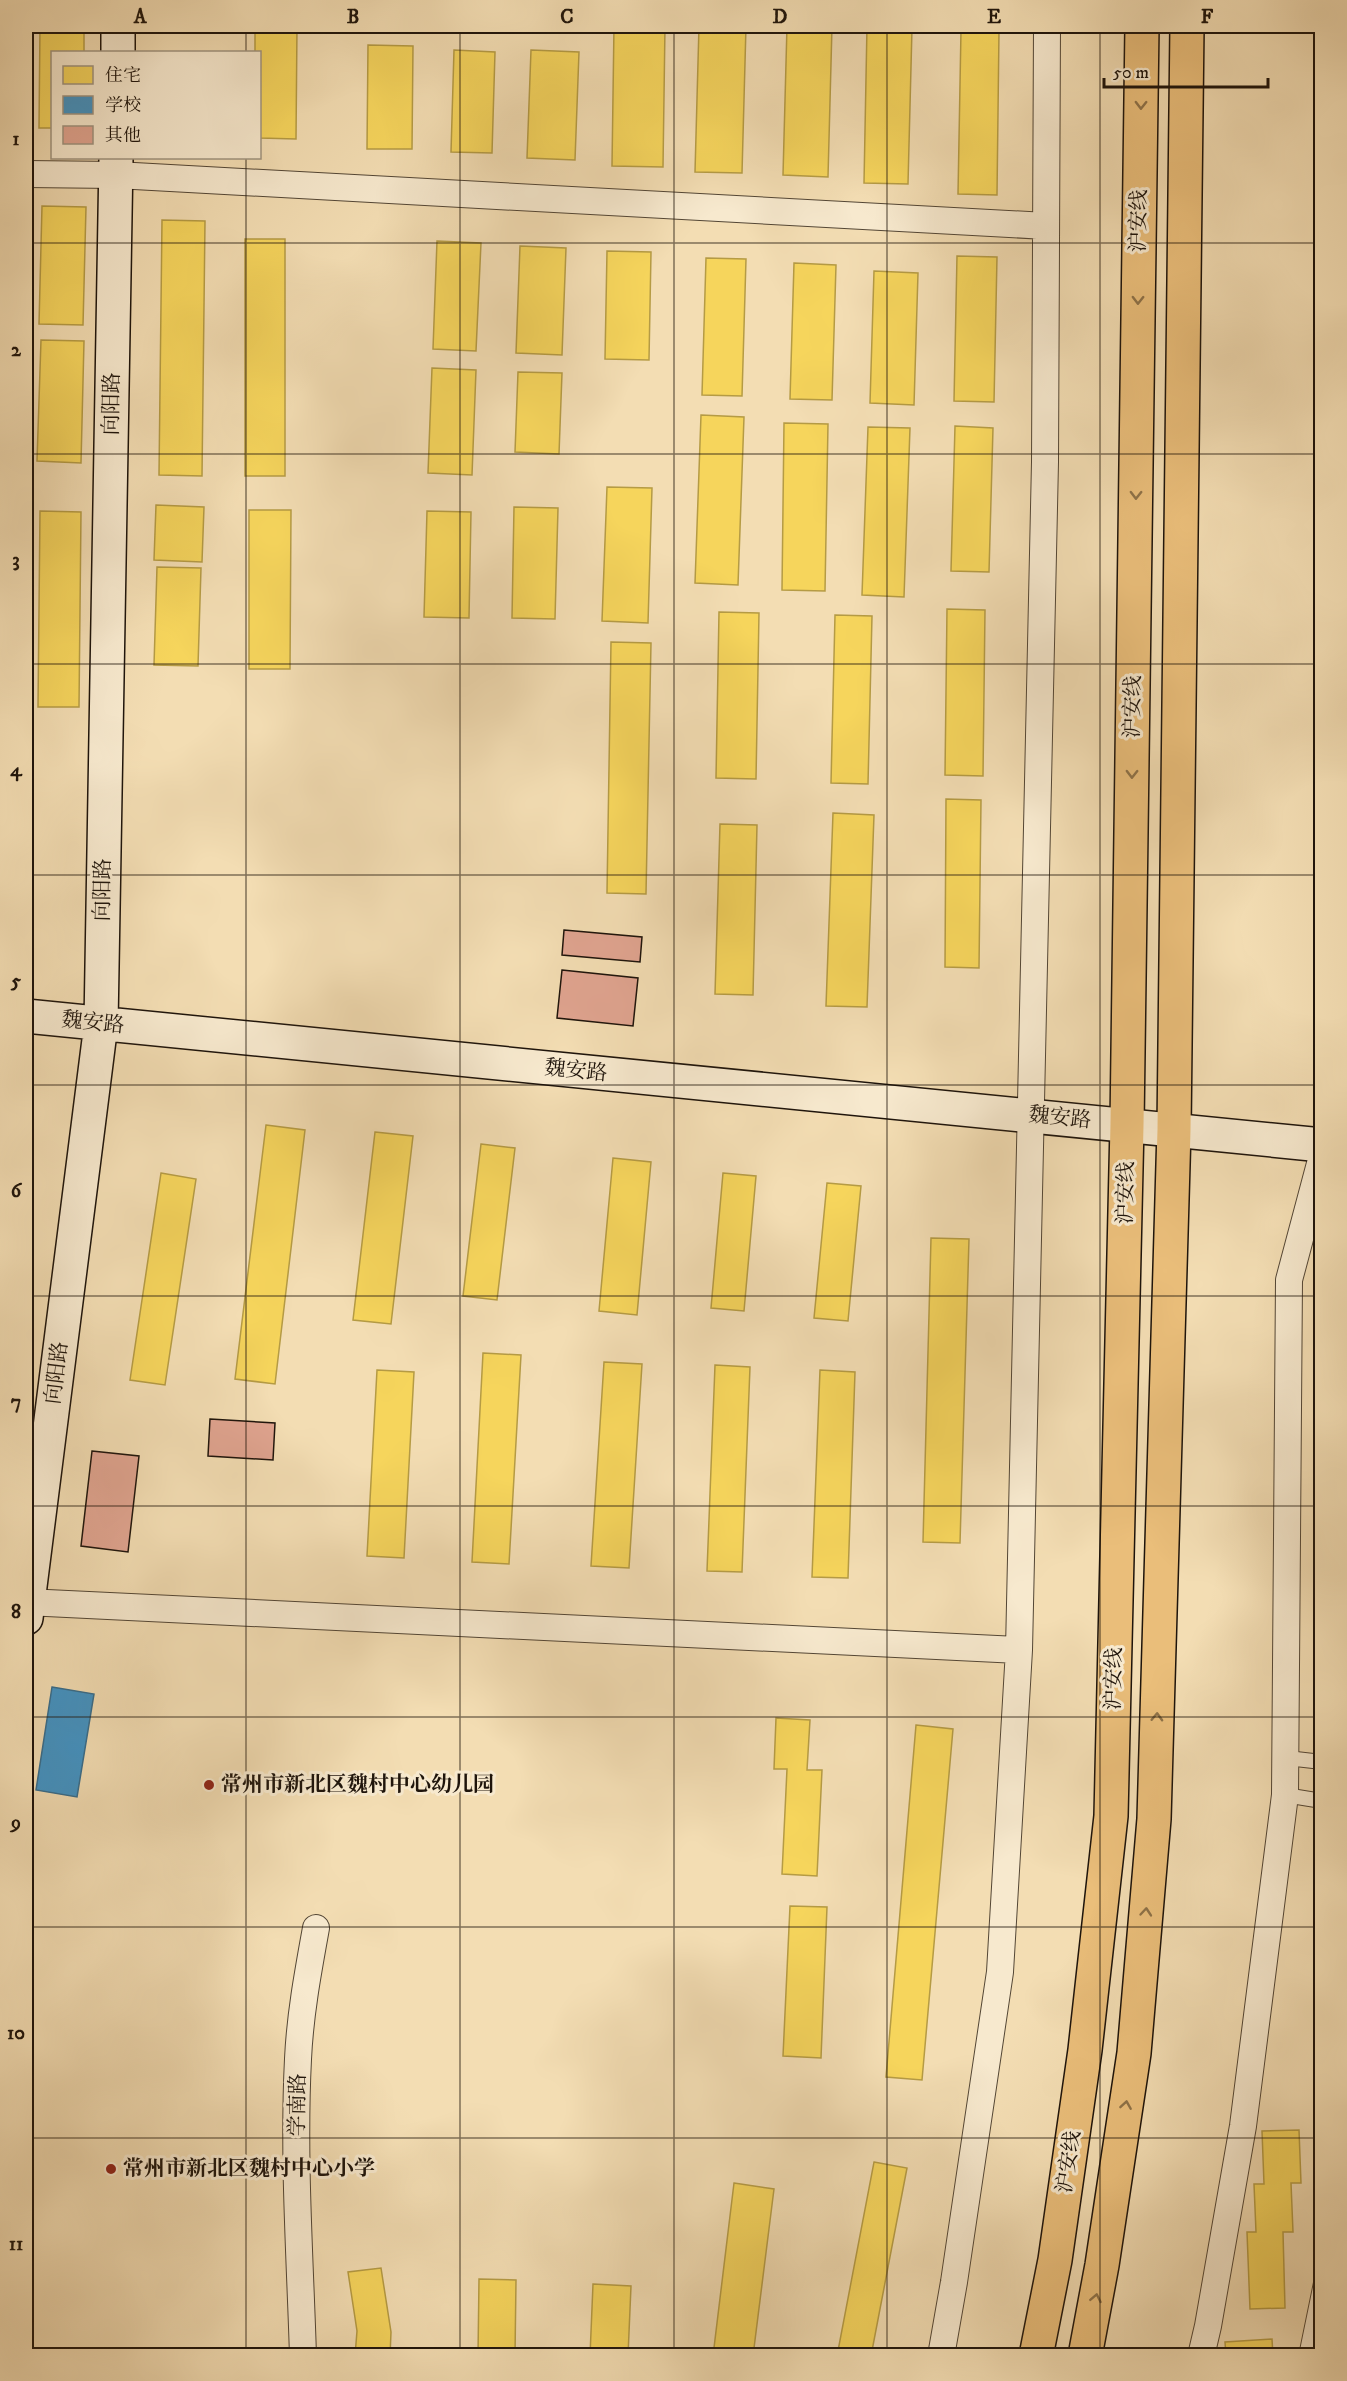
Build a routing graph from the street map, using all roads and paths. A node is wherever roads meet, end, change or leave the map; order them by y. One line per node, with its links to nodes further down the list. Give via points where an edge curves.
1 (118, 26): 5 (street)
2 (1047, 26): 8 (street)
3 (1142, 26): 12 (highway, 沪安线, one-way to 12)
4 (1187, 26): 13 (highway, 沪安线)
5 (118, 51)
6 (116, 166): 7 (street); 8 (street); 10 (street, 向阳路)
7 (26, 174)
8 (1046, 226): 11 (street, via 1045,474)
9 (26, 1016): 10 (street, 魏安路)
10 (101, 1024): 11 (street, 魏安路); 16 (street, 向阳路)
11 (1031, 1116): 12 (street, 魏安路); 17 (street)
12 (1127, 1125): 13 (street, 魏安路); 26 (highway, 沪安线, via 1111,1816 1085,2050 1055,2260)
13 (1174, 1130): 14 (street, 魏安路); 27 (highway, 沪安线, one-way to 13, via 1134,2053 1154,1819)
14 (1322, 1145)
15 (1322, 1156): 18 (street, via 1289,1280)
16 (26, 1608): 17 (street)
17 (1019, 1650): 25 (street, via 1000,1972)
18 (1287, 1758): 19 (lane); 20 (street)
19 (1322, 1762)
20 (1285, 1795): 21 (lane); 28 (street, via 1243,2126)
21 (1322, 1801)
22 (316, 1928): 24 (street, 学南路, via 298,2059)
23 (1322, 2278): 29 (lane)
24 (303, 2355)
25 (941, 2355)
26 (1036, 2355)
27 (1085, 2355)
28 (1201, 2355)
29 (1306, 2355)

